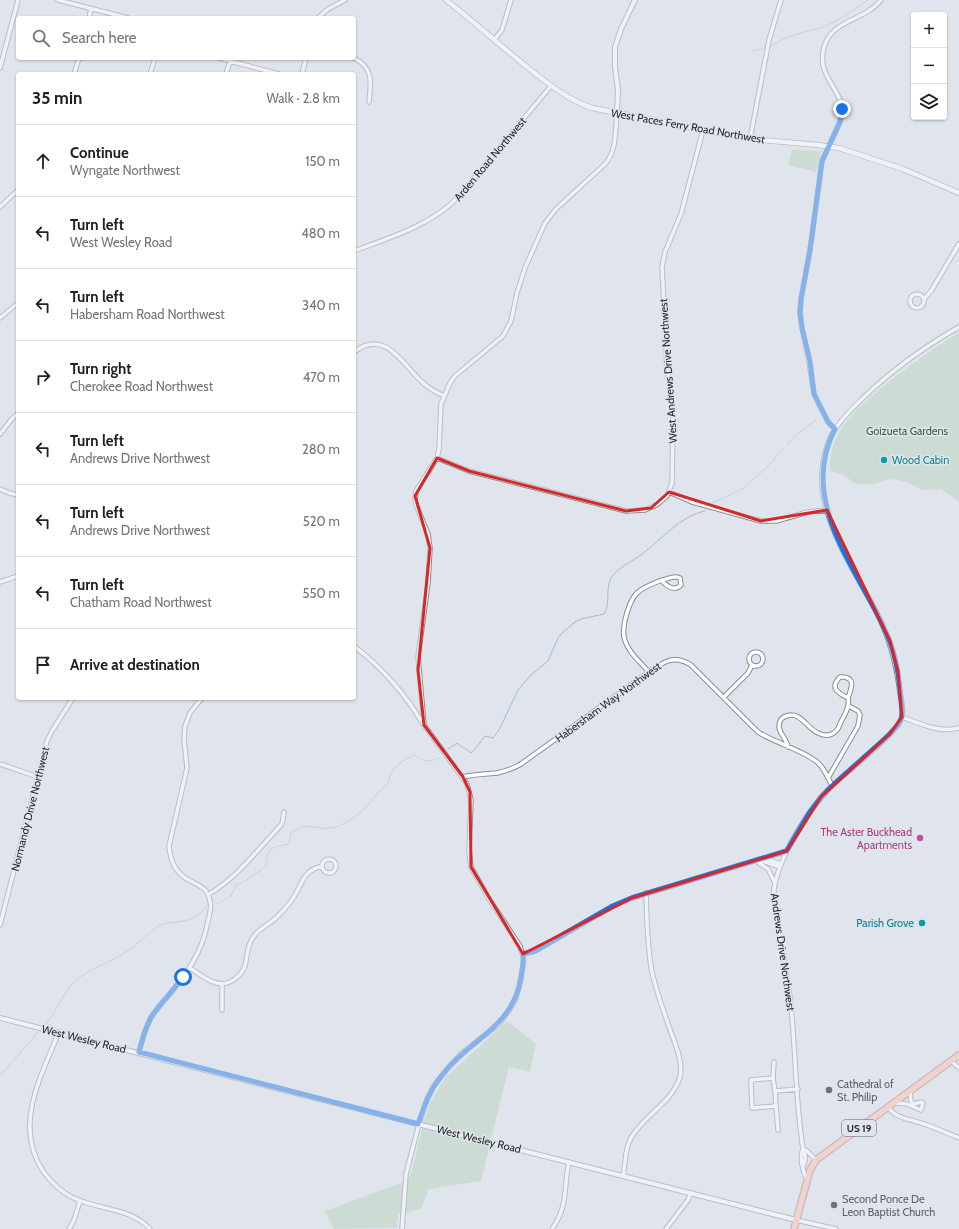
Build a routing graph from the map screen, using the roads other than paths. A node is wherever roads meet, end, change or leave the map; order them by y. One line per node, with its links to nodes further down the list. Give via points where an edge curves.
1 (18, 0): 20 (street)
2 (58, 0): 9 (street)
3 (345, 0): 12 (street)
4 (446, 0): 13 (main road, West Paces Ferry Road Northwest)
5 (511, 0): 13 (street, via 502,30)
6 (634, 0): 28 (street, via 615,47)
7 (781, 0): 30 (street, via 769,40)
8 (881, 0): 31 (street, via 871,10 836,28 824,46 824,68 839,97 842,109 840,122)
9 (91, 9): 10 (street); 11 (street)
10 (89, 16)
11 (120, 16)
12 (320, 16)
13 (494, 40): 26 (main road, West Paces Ferry Road Northwest)
14 (356, 59): 27 (street, via 362,63 369,74)
15 (78, 60): 21 (street)
16 (154, 60): 22 (street)
17 (226, 60): 19 (street)
18 (306, 60): 25 (street)
19 (230, 61): 23 (street); 24 (street)
20 (0, 68)
21 (75, 72)
22 (150, 72)
23 (227, 72)
24 (271, 72)
25 (302, 72)
26 (551, 86): 28 (main road, West Paces Ferry Road Northwest, via 580,104); 36 (street, Arden Road Northwest, via 447,208 416,226)
27 (369, 102)
28 (617, 113): 29 (main road, West Paces Ferry Road Northwest); 42 (street, via 611,156 545,223 525,268 507,330 499,340 455,376)
29 (703, 130): 30 (main road, West Paces Ferry Road Northwest); 48 (street, West Andrews Drive Northwest, via 681,214 665,252 662,267 673,421 673,471)
30 (750, 139): 31 (main road, West Paces Ferry Road Northwest)
31 (829, 146): 33 (main road, West Paces Ferry Road Northwest, via 878,160); 44 (street, via 820,171 800,313 814,394 828,422)
32 (16, 192): 34 (street)
33 (959, 193)
34 (0, 207)
35 (959, 244): 37 (street)
36 (356, 251)
37 (924, 299)
38 (16, 305): 39 (street)
39 (0, 318)
40 (959, 327): 44 (street, via 893,371 852,409)
41 (356, 351): 42 (street, via 371,344 391,349 422,382)
42 (444, 396): 46 (street, via 440,412)
43 (16, 415): 45 (street)
44 (835, 429): 50 (street, via 827,447 823,467 822,488)
45 (0, 434)
46 (437, 458): 48 (street, via 469,471 626,512 652,508); 63 (street, via 418,486 415,496 430,548 418,657)
47 (0, 489): 49 (street)
48 (670, 492): 50 (street, via 692,502 761,521 776,521 808,512)
49 (16, 496)
50 (827, 510): 62 (street, via 838,540 890,641 898,670)
51 (16, 577): 53 (street)
52 (662, 581): 52 (street, via 677,577 680,578 681,585 678,588 669,587); 56 (street, via 636,594 624,626 624,638 628,649)
53 (0, 582)
54 (356, 648): 63 (street, via 407,700)
55 (752, 665): 57 (street)
56 (649, 672): 57 (street, Habersham Way Northwest, via 668,660 683,660); 68 (street, Habersham Way Northwest, via 521,764 498,773)
57 (724, 697): 65 (street, Habersham Way Northwest, via 758,732)
58 (848, 698): 58 (street, via 836,691 836,681 840,677 850,679 852,684); 61 (street)
59 (72, 700): 67 (street, Normandy Drive Northwest, via 47,741)
60 (200, 700): 77 (street, via 190,713 185,726 187,768 169,846 177,870)
61 (849, 706): 65 (street, via 839,729 834,734 818,733 800,717 785,716 781,719 779,727); 69 (street, via 860,715 858,726)
62 (902, 717): 64 (street, via 934,729); 70 (street, Andrews Drive Northwest, via 890,734)
63 (424, 725): 68 (street)
64 (959, 728)
65 (788, 747): 69 (street, Habersham Way Northwest, via 817,762)
66 (0, 764): 67 (street)
67 (38, 777): 79 (street, Normandy Drive Northwest)
68 (463, 777): 80 (street, via 471,800 471,867)
69 (828, 778): 70 (street, Habersham Way Northwest)
70 (832, 786): 72 (street, Andrews Drive Northwest, via 810,812)
71 (284, 812): 77 (street, via 282,824 230,879)
72 (787, 851): 73 (street); 75 (street, Andrews Drive Northwest)
73 (759, 859): 75 (street); 76 (street); 78 (street)
74 (322, 866): 82 (street, via 307,873 291,902 254,936 248,946 245,966 240,975 231,982)
75 (781, 866): 76 (street, Andrews Drive Northwest)
76 (776, 883): 92 (street, Andrews Drive Northwest, via 774,892 790,1003)
77 (209, 894): 81 (street, via 211,908 206,931 200,950)
78 (646, 894): 80 (street, via 613,906 535,951); 103 (street, via 652,971 676,1046 681,1072 668,1097 631,1138 626,1151)
79 (0, 925)
80 (523, 954): 97 (street, via 524,965 519,987 510,1009 499,1024 462,1053 442,1075 427,1099)
81 (190, 968): 82 (street, via 212,982); 86 (street, via 151,1017)
82 (222, 984): 83 (street)
83 (222, 1010)
84 (0, 1018): 85 (street, West Wesley Road)
85 (59, 1032): 86 (street, West Wesley Road); 106 (street, via 33,1102 30,1136 36,1158 47,1176 62,1191)
86 (139, 1052): 97 (street, West Wesley Road)
87 (959, 1055): 88 (highway, US 19)
88 (951, 1061): 90 (street); 94 (highway, US 19)
89 (774, 1062): 91 (street)
90 (959, 1068)
91 (773, 1078): 93 (street); 96 (street, via 751,1080 752,1108)
92 (798, 1089): 93 (street); 100 (street, Andrews Drive Northwest)
93 (775, 1091): 96 (street)
94 (910, 1091): 95 (highway, US 19); 95 (street, via 913,1104 919,1101 923,1103 921,1110 907,1104)
95 (890, 1105): 99 (street, via 895,1114); 101 (highway, US 19)
96 (776, 1106): 98 (street)
97 (418, 1124): 102 (street, West Wesley Road); 110 (street, via 406,1174)
98 (778, 1130)
99 (959, 1138)
100 (803, 1149): 101 (street); 104 (street, Andrews Drive Northwest, via 803,1173)
101 (816, 1160): 104 (highway, US 19)
102 (569, 1162): 103 (street, West Wesley Road); 111 (street, via 565,1201 559,1220)
103 (623, 1176): 105 (street, West Wesley Road)
104 (807, 1179): 107 (highway, US 19)
105 (691, 1193): 107 (street, West Wesley Road); 112 (street)
106 (80, 1201): 108 (street); 109 (street, via 132,1216)
107 (796, 1220): 113 (highway, US 19); 114 (street)
108 (69, 1229)
109 (150, 1229)
110 (402, 1229)
111 (552, 1229)
112 (666, 1229)
113 (794, 1229)
114 (836, 1229)

